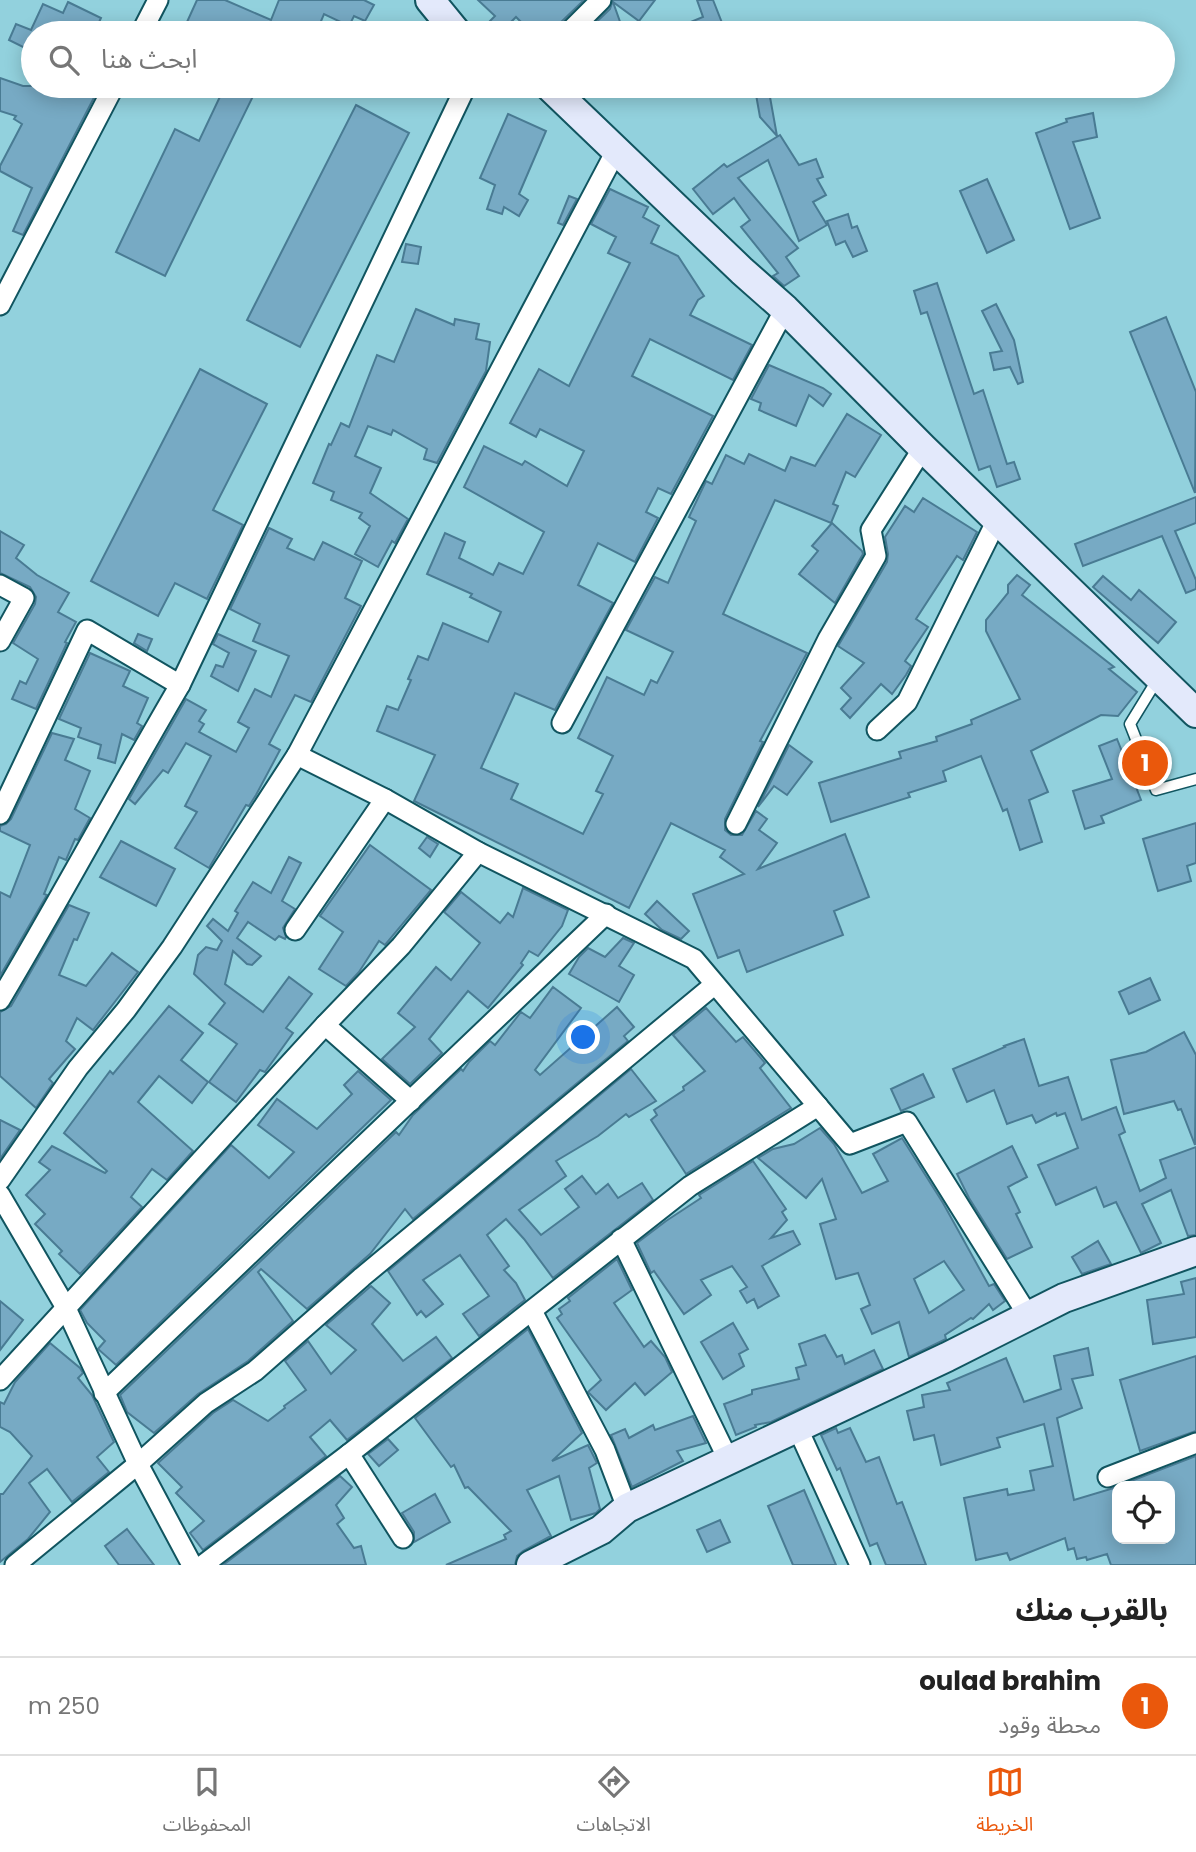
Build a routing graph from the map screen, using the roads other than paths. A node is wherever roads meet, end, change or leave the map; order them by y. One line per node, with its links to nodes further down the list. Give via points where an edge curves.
1 (158, 0): 4 (street)
2 (430, 0): 5 (main road)
3 (601, 0): 6 (street)
4 (147, 21)
5 (447, 21)
6 (580, 21)
7 (108, 98): 11 (street)
8 (460, 98): 18 (street)
9 (562, 98): 10 (main road)
10 (616, 150): 12 (main road); 22 (street)
11 (0, 305)
12 (785, 309): 13 (main road); 20 (street)
13 (923, 448): 14 (main road); 26 (street, via 871,530 876,556 828,639)
14 (997, 520): 17 (main road); 21 (street, via 907,702)
15 (0, 585): 16 (street, via 24,598)
16 (0, 641)
17 (1159, 677): 19 (main road); 23 (lane, via 1130,724 1156,790)
18 (180, 685): 25 (street, via 87,630); 31 (street)
19 (1196, 713)
20 (562, 723)
21 (877, 730)
22 (297, 755): 24 (street); 35 (street, via 172,947 78,1068)
23 (1196, 779)
24 (385, 799): 27 (street); 29 (street)
25 (0, 814)
26 (736, 824)
27 (478, 852): 28 (street); 32 (street, via 401,947)
28 (606, 914): 30 (street, via 694,959); 33 (street)
29 (295, 930)
30 (714, 985): 34 (street); 48 (street)
31 (0, 1000)
32 (325, 1025): 33 (street); 39 (street)
33 (411, 1101): 43 (street)
34 (818, 1106): 37 (street, via 690,1186); 41 (street, via 850,1144 907,1122)
35 (0, 1180)
36 (0, 1195): 39 (street)
37 (621, 1239): 40 (street); 47 (street)
38 (1196, 1251): 41 (main road, via 1065,1298)
39 (65, 1306): 42 (street); 43 (street)
40 (532, 1311): 46 (street); 50 (street, via 605,1450)
41 (1029, 1317): 44 (main road)
42 (0, 1380)
43 (104, 1393): 48 (street)
44 (797, 1427): 47 (main road); 56 (street)
45 (1196, 1443): 49 (street)
46 (349, 1454): 51 (street); 54 (street)
47 (727, 1459): 50 (main road)
48 (138, 1464): 52 (street); 53 (street)
49 (1108, 1476)
50 (628, 1508): 55 (main road, via 601,1530)
51 (403, 1538)
52 (15, 1565)
53 (192, 1565)
54 (202, 1565)
55 (531, 1565)
56 (860, 1565)

